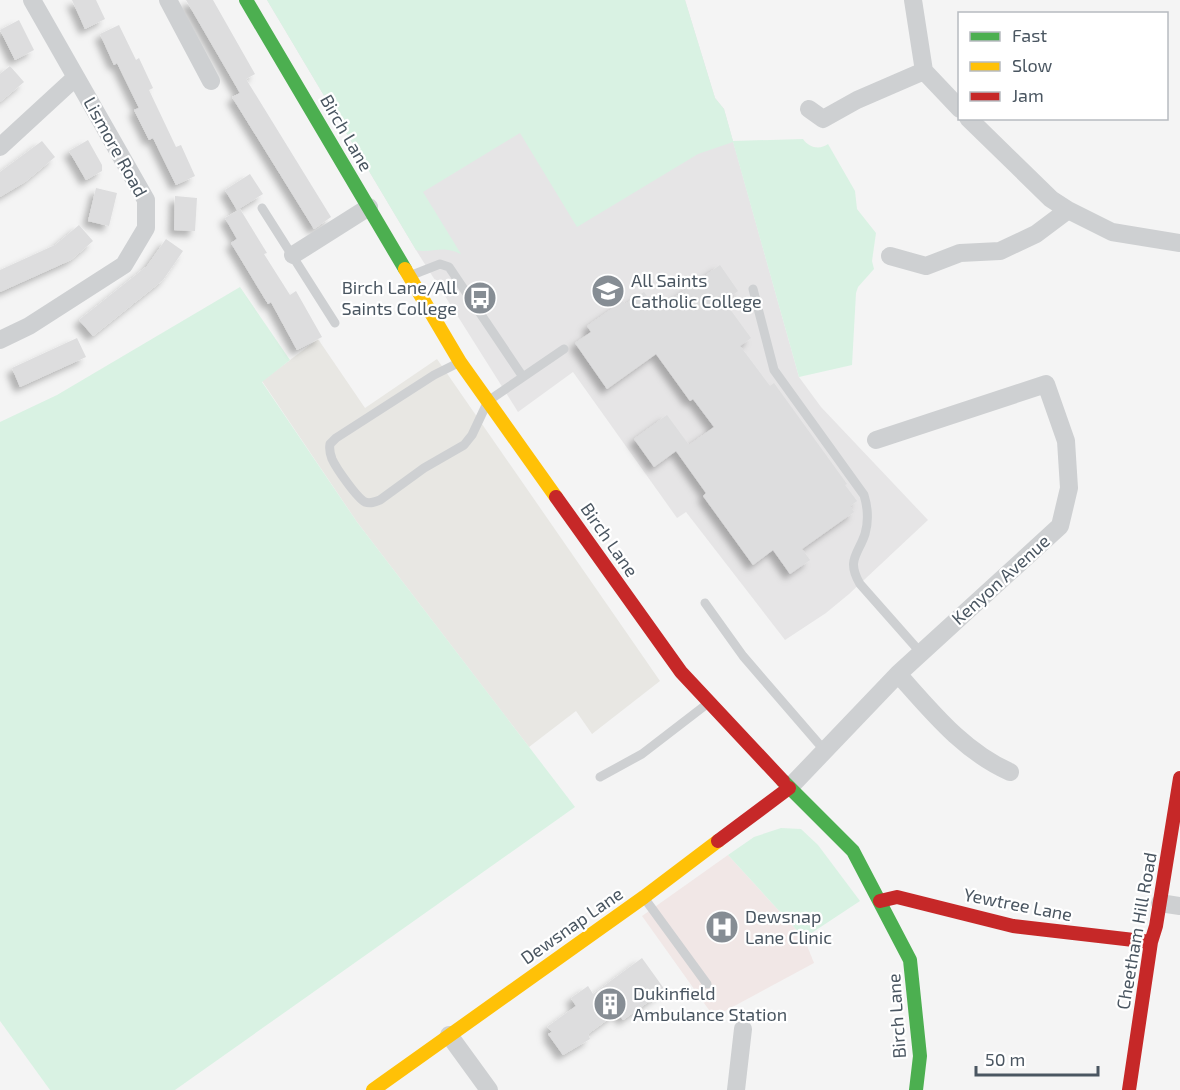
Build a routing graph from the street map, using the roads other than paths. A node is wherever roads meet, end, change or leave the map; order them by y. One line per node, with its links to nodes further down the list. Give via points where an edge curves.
1 (32, 0): 6 (street, Lismore Road)
2 (168, 0): 7 (street)
3 (246, 0): 12 (main road, Birch Lane)
4 (913, 0): 5 (street)
5 (924, 71): 8 (street); 9 (street, via 823,119)
6 (76, 78): 11 (street); 21 (street, Lismore Road, via 146,200 146,228 124,265 29,327)
7 (211, 81)
8 (958, 107)
9 (809, 109)
10 (980, 123): 14 (street, via 1051,200)
11 (0, 147)
12 (369, 207): 16 (street); 18 (main road, Birch Lane)
13 (262, 208): 16 (lane)
14 (1068, 210): 15 (street, via 1112,232); 17 (street, via 1036,234 1000,251 960,253 926,266)
15 (1180, 243)
16 (293, 255): 20 (lane)
17 (890, 256)
18 (409, 276): 23 (main road, Birch Lane); 24 (lane, via 440,264 449,267)
19 (753, 290): 28 (lane, via 774,370 864,495 868,519 865,535 854,555 855,575)
20 (335, 323)
21 (0, 340)
22 (564, 349): 24 (lane)
23 (460, 362): 25 (main road, Birch Lane); 25 (lane, via 336,438 330,444 332,460 366,502 380,500 464,445)
24 (523, 377): 25 (lane)
25 (488, 401): 30 (main road, Birch Lane, via 681,672)
26 (876, 440): 28 (street, Kenyon Avenue, via 1046,384 1066,441 1069,488 1060,526)
27 (705, 603): 31 (lane, via 743,656)
28 (921, 653): 29 (street, Kenyon Avenue)
29 (898, 674): 31 (street, Kenyon Avenue); 32 (street, via 961,742 991,764)
30 (709, 703): 33 (lane, via 642,754); 35 (main road, Birch Lane)
31 (825, 751): 35 (street, Kenyon Avenue)
32 (1010, 772)
33 (600, 777)
34 (1180, 778): 38 (main road, Cheetham Hill Road)
35 (789, 788): 36 (main road, Dewsnap Lane); 37 (main road, Birch Lane, via 853,851)
36 (644, 897): 41 (lane); 43 (main road, Dewsnap Lane)
37 (880, 901): 40 (main road, Yewtree Lane, via 897,897 1013,926); 47 (main road, Birch Lane, via 910,960 920,1056)
38 (1160, 903): 39 (street); 40 (main road, Cheetham Hill Road)
39 (1180, 906)
40 (1151, 942): 48 (main road, Cheetham Hill Road)
41 (707, 984)
42 (743, 1029): 46 (street)
43 (449, 1035): 44 (main road, Dewsnap Lane); 45 (street)
44 (373, 1090)
45 (489, 1090)
46 (736, 1090)
47 (916, 1090)
48 (1129, 1090)

